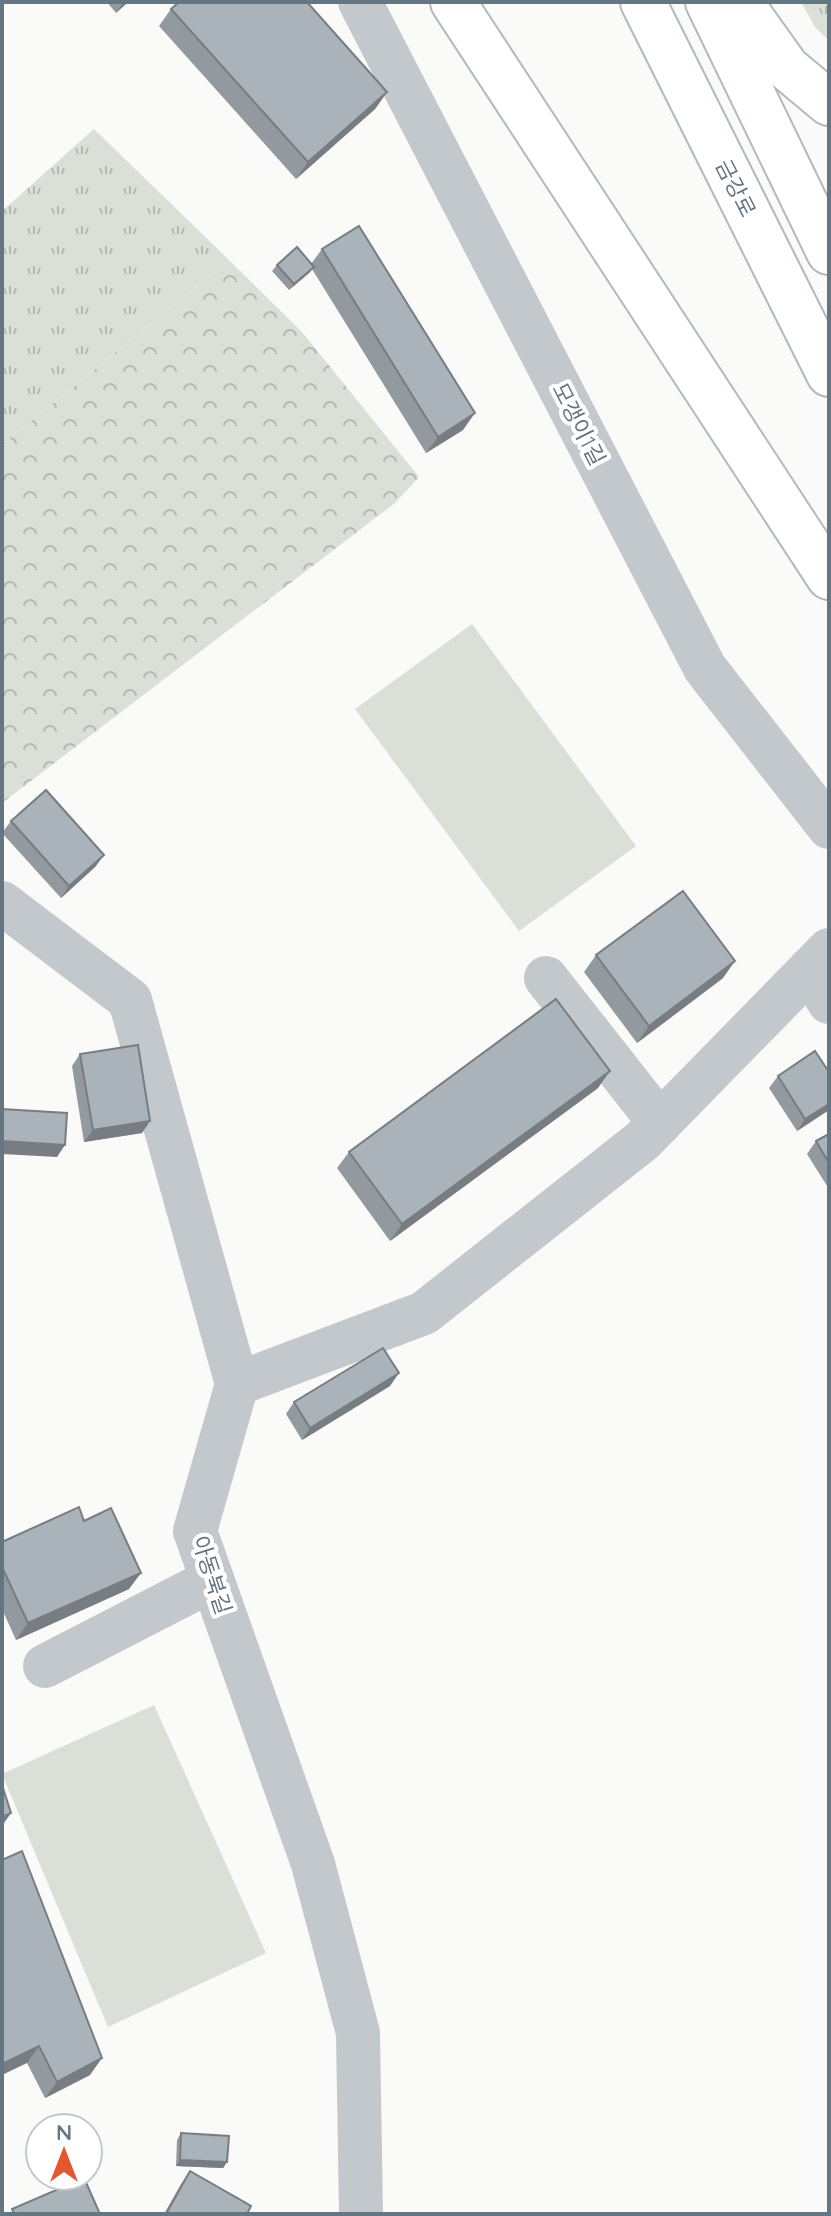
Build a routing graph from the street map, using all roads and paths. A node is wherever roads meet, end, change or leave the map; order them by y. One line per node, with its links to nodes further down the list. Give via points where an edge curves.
1 (360, 2): 10 (street, 모갱이1길, via 705,668)
2 (453, 2): 9 (highway)
3 (643, 2): 8 (highway, 금강로)
4 (708, 2): 7 (highway)
5 (740, 2): 6 (highway, via 787,68)
6 (829, 103)
7 (829, 252)
8 (829, 374)
9 (829, 577)
10 (829, 827)
11 (2, 903): 15 (street, via 130,1000)
12 (823, 974): 14 (street)
13 (546, 978): 14 (street)
14 (660, 1123): 15 (street, via 424,1313)
15 (237, 1384): 16 (street, 아동북길, via 195,1531)
16 (212, 1580): 17 (street); 18 (street, 아동북길, via 313,1864 358,2033)
17 (45, 1666)
18 (361, 2214)

